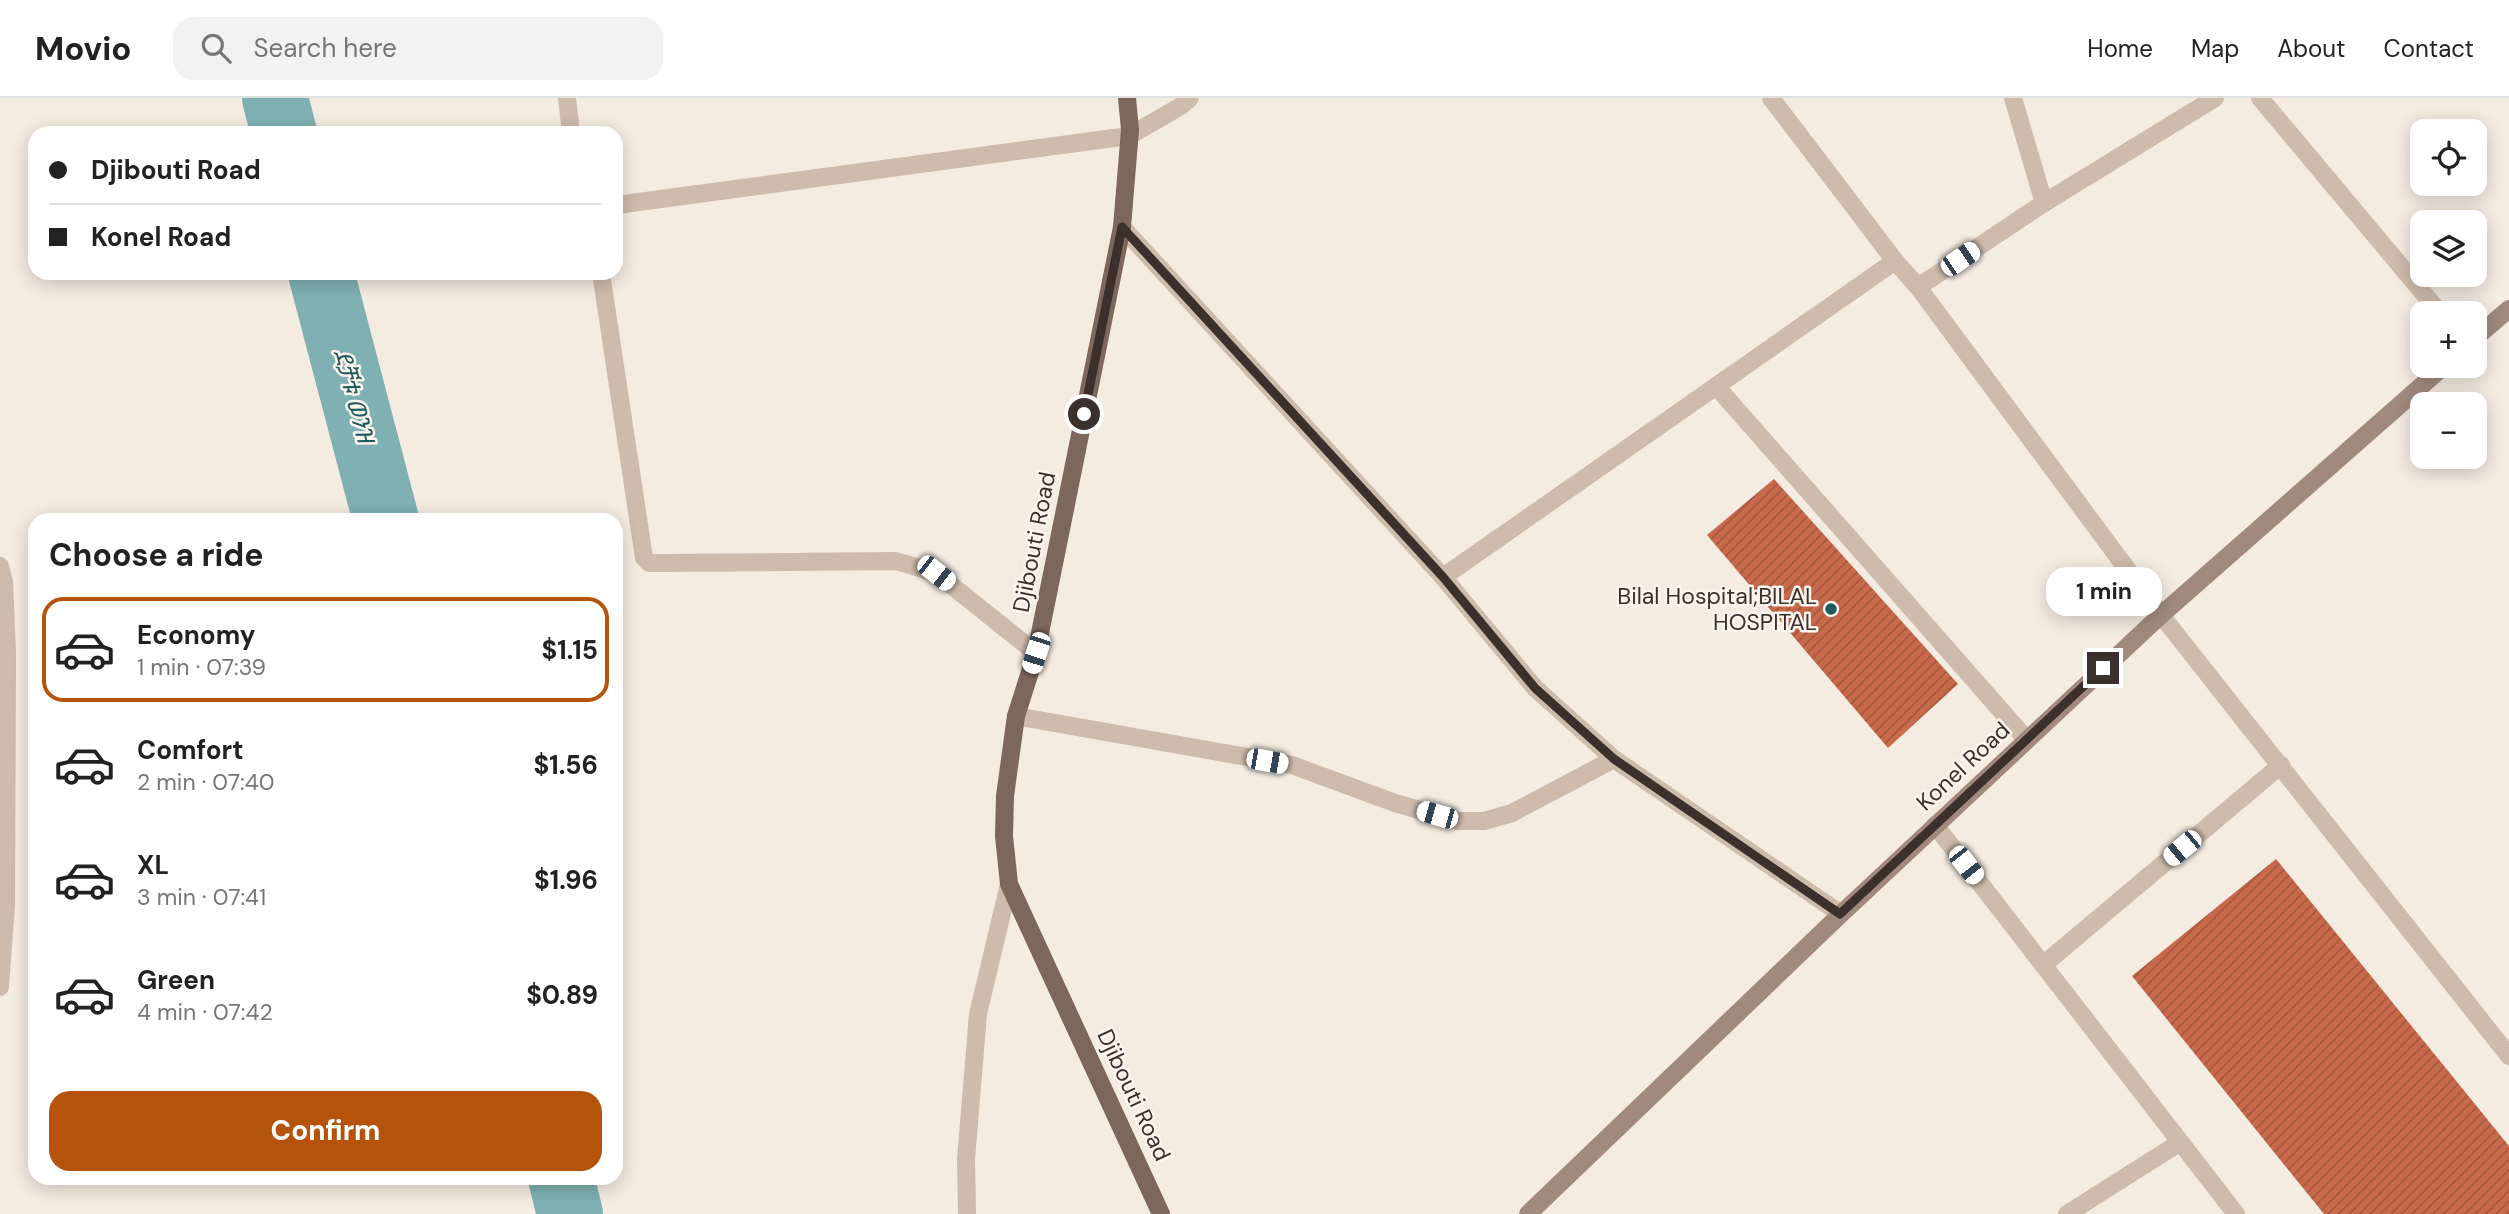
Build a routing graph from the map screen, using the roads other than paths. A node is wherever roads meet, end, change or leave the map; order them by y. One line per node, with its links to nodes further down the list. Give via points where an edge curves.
1 (566, 98): 8 (street)
2 (1127, 98): 9 (main road, Djibouti Road)
3 (1190, 98): 9 (street)
4 (1770, 98): 13 (street)
5 (2013, 98): 10 (street)
6 (2215, 98): 10 (street)
7 (2260, 98): 16 (street)
8 (570, 126)
9 (1129, 136): 11 (street); 12 (main road, Djibouti Road)
10 (2044, 203): 15 (street)
11 (623, 204)
12 (1122, 227): 22 (street); 24 (main road, Djibouti Road)
13 (1895, 261): 15 (street); 20 (street)
14 (602, 280): 24 (street, via 644,558 649,563 896,561 936,573)
15 (1918, 287): 23 (street)
16 (2430, 301)
17 (2509, 309): 18 (main road)
18 (2487, 328)
19 (2430, 378): 23 (main road, Konel Road)
20 (1716, 386): 22 (street); 26 (street)
21 (0, 566): 31 (street, via 7,654)
22 (1443, 577): 27 (street, via 1535,688)
23 (2161, 615): 26 (main road, Konel Road); 28 (street)
24 (1036, 653): 25 (main road, Djibouti Road)
25 (1016, 716): 27 (street, via 1292,765 1458,821 1484,821 1513,813); 30 (main road, Djibouti Road, via 1004,809)
26 (2026, 740): 29 (main road, Konel Road)
27 (1614, 759): 32 (street)
28 (2281, 765): 33 (street); 35 (street)
29 (1935, 825): 32 (main road, Konel Road); 33 (street)
30 (1009, 884): 37 (street, via 978,1014 966,1159); 38 (main road, Djibouti Road)
31 (3, 905): 34 (street)
32 (1840, 914): 39 (main road, Konel Road)
33 (2043, 965): 36 (street)
34 (0, 987)
35 (2509, 1056)
36 (2179, 1143): 40 (street); 41 (street)
37 (967, 1214)
38 (1161, 1214)
39 (1528, 1214)
40 (2067, 1214)
41 (2236, 1214)

